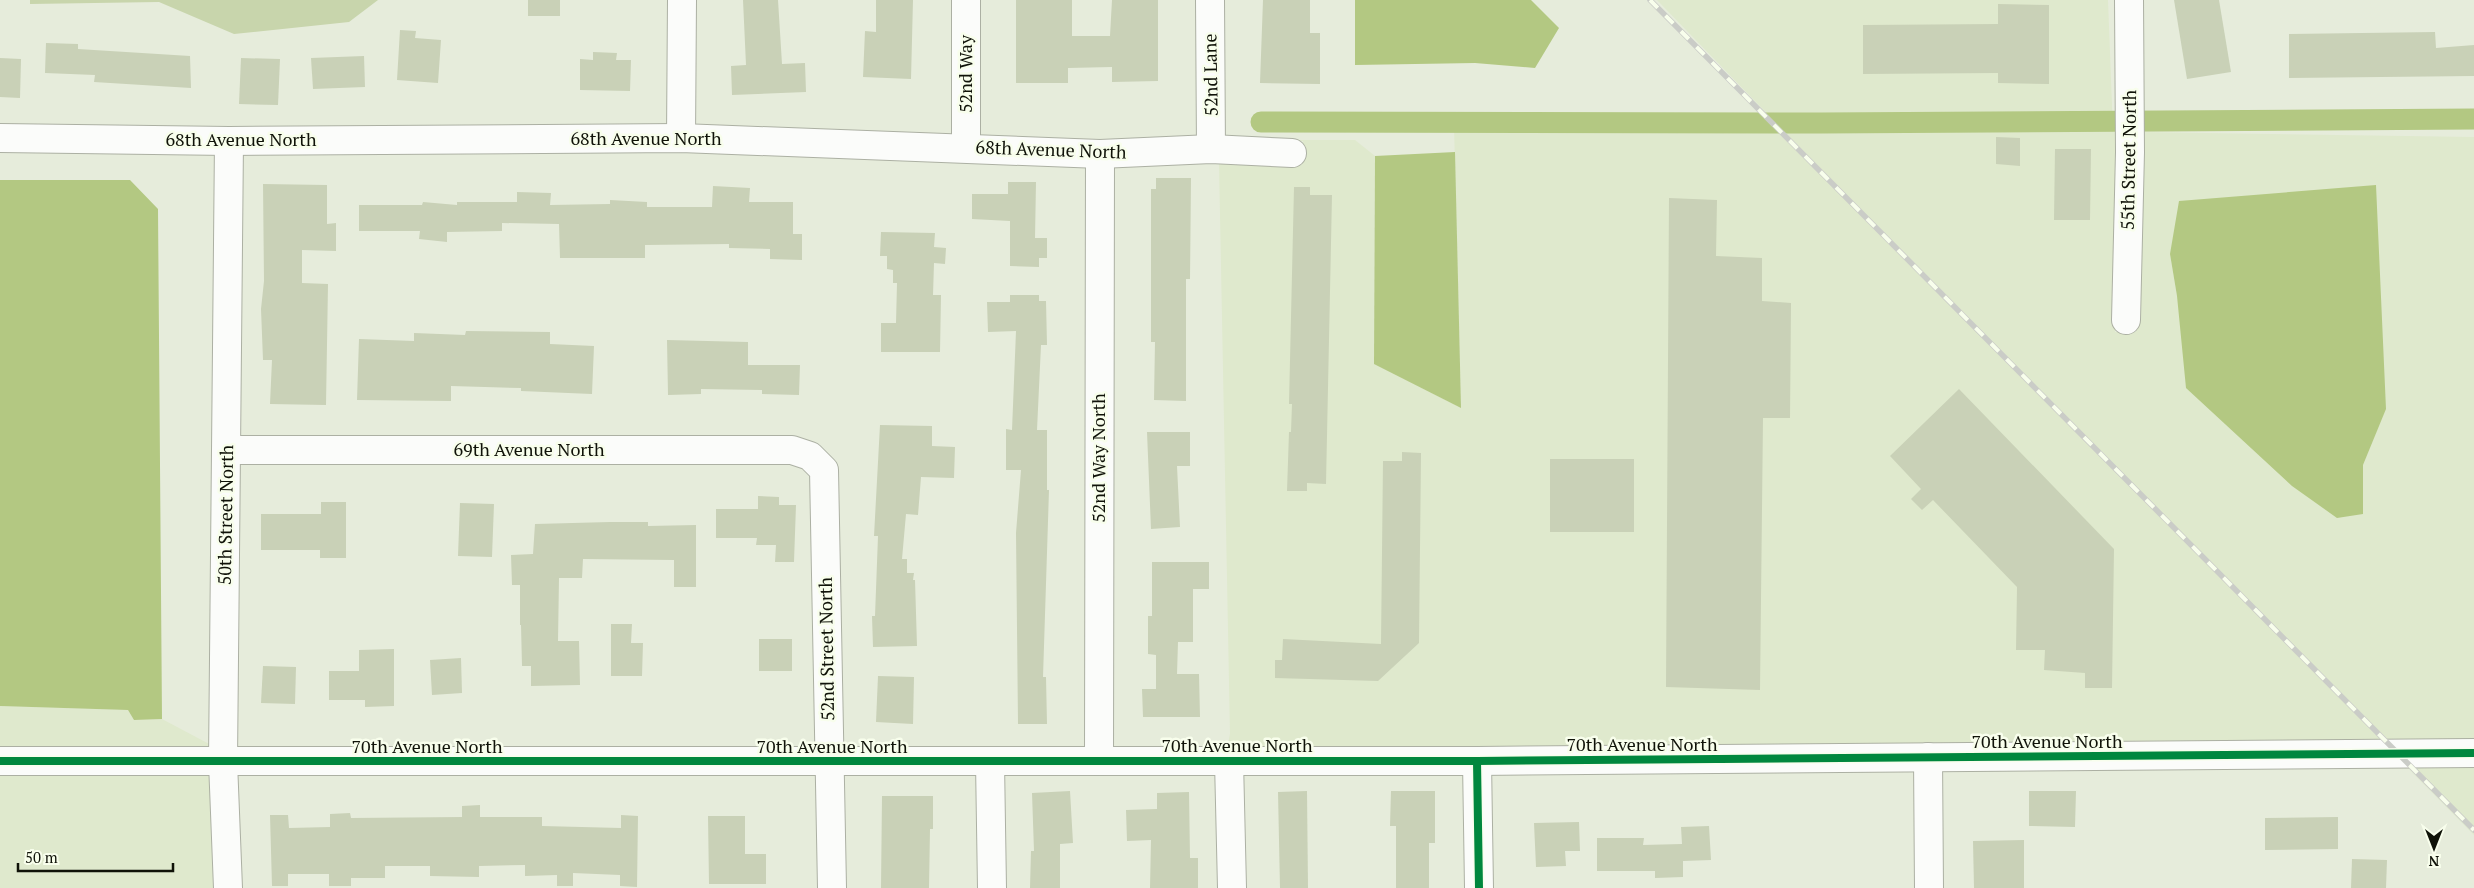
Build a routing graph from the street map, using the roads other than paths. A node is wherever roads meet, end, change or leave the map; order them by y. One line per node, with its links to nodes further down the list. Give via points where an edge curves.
1 (682, 0): 6 (street)
2 (966, 0): 8 (street, 52nd Way)
3 (1210, 0): 9 (street, 52nd Lane)
4 (2129, 0): 12 (street, 55th Street North)
5 (0, 138): 7 (street, 68th Avenue North)
6 (681, 138): 7 (street, 68th Avenue North); 8 (street, 68th Avenue North)
7 (229, 141): 13 (street, 50th Street North)
8 (966, 148): 11 (street, 68th Avenue North)
9 (1211, 149): 10 (street, 68th Avenue North); 11 (street, 68th Avenue North)
10 (1292, 153)
11 (1100, 154): 18 (street, 52nd Way North)
12 (2126, 320)
13 (227, 450): 14 (street, 69th Avenue North, via 792,450 810,456); 21 (street, 50th Street North)
14 (824, 470): 22 (street, 52nd Street North)
15 (2474, 753): 16 (street, 70th Avenue North)
16 (1928, 757): 20 (street, 70th Avenue North); 29 (street)
17 (0, 761): 21 (street, 70th Avenue North)
18 (1099, 761): 19 (street, 70th Avenue North); 23 (street, 70th Avenue North)
19 (1229, 761): 20 (street, 70th Avenue North); 27 (street)
20 (1477, 761): 28 (street)
21 (223, 762): 22 (street, 70th Avenue North); 24 (street, 50th Street North)
22 (830, 762): 23 (street, 70th Avenue North); 25 (street, 52nd Street North)
23 (990, 762): 26 (street)
24 (228, 888)
25 (832, 888)
26 (992, 888)
27 (1232, 888)
28 (1479, 888)
29 (1929, 888)

